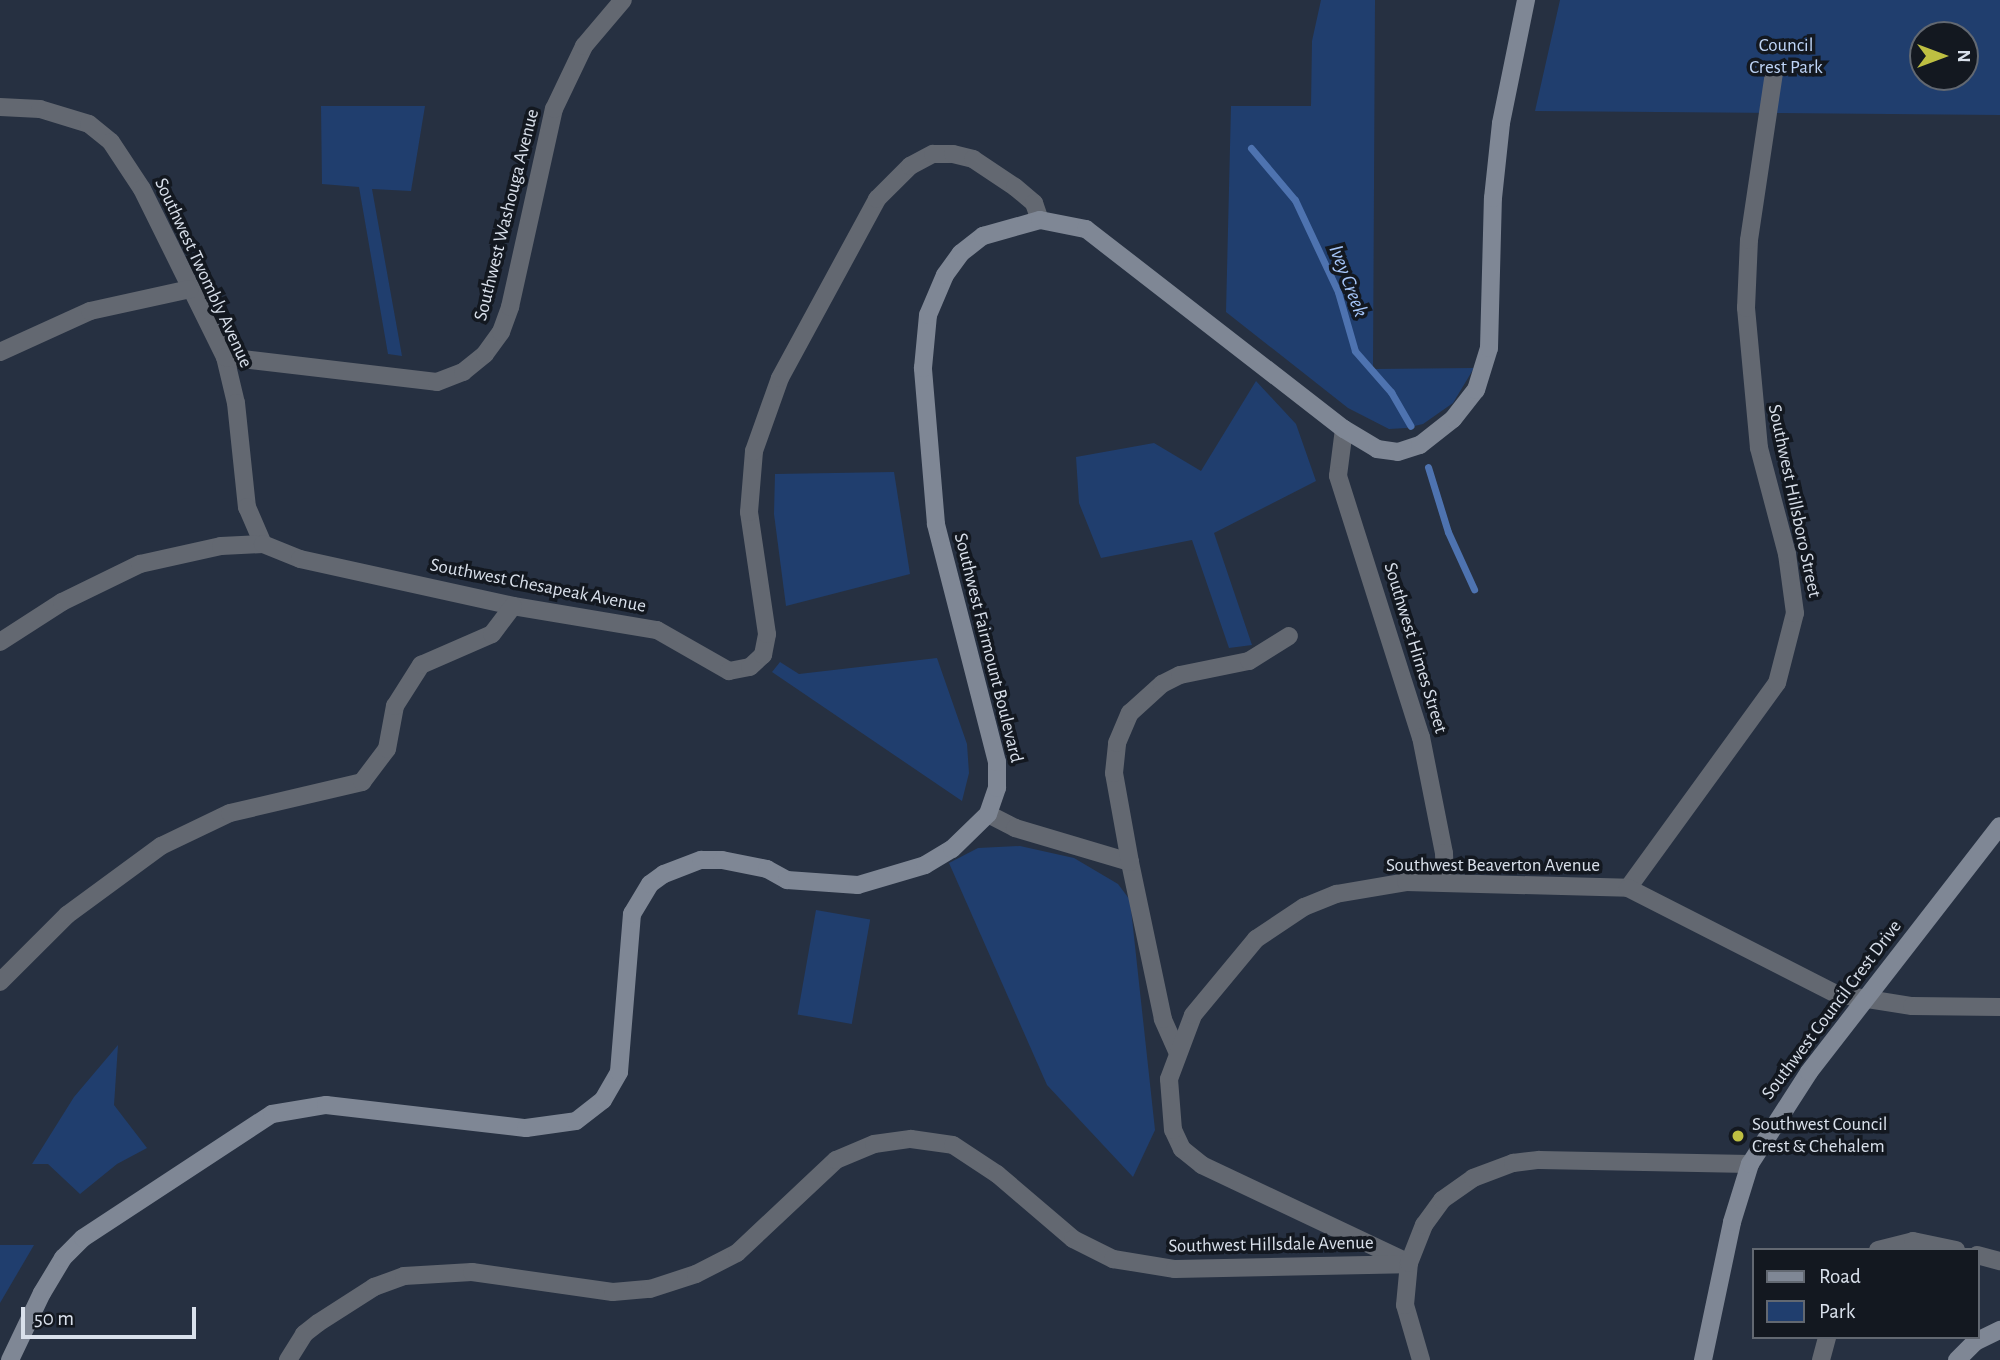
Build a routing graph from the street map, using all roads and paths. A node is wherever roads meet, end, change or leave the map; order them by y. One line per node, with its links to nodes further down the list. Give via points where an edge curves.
1 (623, 0): 8 (street, Southwest Washouga Avenue, via 584,46 554,109 510,307 501,332 485,354 463,372 437,382)
2 (1526, 0): 9 (street, Southwest Fairmount Boulevard, via 1501,123 1493,198 1489,348 1476,390 1453,419 1420,445 1398,452 1377,449)
3 (1774, 73): 18 (street, Southwest Hillsboro Street, via 1749,240 1746,308 1759,448 1787,554 1795,613 1777,683)
4 (0, 107): 6 (street, Southwest Twombly Avenue, via 70,116 111,142 142,189)
5 (1040, 220): 9 (street, Southwest Fairmount Boulevard, via 1086,229 1111,246); 11 (street, Southwest Chesapeak Avenue, via 1034,202 1006,180 973,159 953,154 933,154 910,166 877,199 780,378 754,451 749,512 767,634 758,662 729,671 657,630); 14 (street, Southwest Fairmount Boulevard, via 983,236 961,253 945,275 928,315 923,368 936,524 998,762 997,788)
6 (190, 289): 7 (street, via 90,312); 8 (street, Southwest Twombly Avenue)
7 (0, 352)
8 (225, 358): 10 (street, Southwest Twombly Avenue, via 236,403 247,507)
9 (1345, 429): 17 (street, Southwest Himes Street, via 1338,476 1421,737 1444,853)
10 (263, 544): 11 (street, Southwest Chesapeak Avenue, via 300,559); 13 (street, Southwest Chesapeak Avenue, via 221,546 139,564 85,589)
11 (513, 606): 19 (street, via 492,635 421,665 395,706 387,749 362,782 230,813 161,846 67,915)
12 (1289, 636): 16 (street, via 1249,661 1180,675 1162,684 1130,713 1114,758)
13 (0, 642)
14 (988, 814): 16 (street, via 1028,832); 31 (street, via 934,860 858,886 787,880 766,869 722,860 701,860 664,874 650,884 632,914 619,1072 603,1100 576,1121 526,1128 326,1105 272,1114 83,1238 63,1258 42,1293)
15 (2000, 826): 20 (street, Southwest Council Crest Drive)
16 (1130, 862): 22 (street, via 1163,1019)
17 (1445, 882): 18 (street, Southwest Beaverton Avenue); 22 (street, Southwest Beaverton Avenue, via 1361,888 1304,907 1256,939 1231,964 1193,1015)
18 (1628, 888): 20 (street, Southwest Beaverton Avenue, via 1826,990)
19 (0, 982)
20 (1864, 1000): 21 (street, Southwest Beaverton Avenue); 23 (street, Southwest Council Crest Drive, via 1773,1122)
21 (2000, 1007)
22 (1177, 1051): 28 (street, Southwest Beaverton Avenue, via 1169,1079 1169,1110 1182,1149 1230,1180)
23 (1750, 1164): 28 (street, via 1513,1163 1473,1178 1442,1200 1424,1225); 34 (street, Southwest Council Crest Drive, via 1732,1223)
24 (1886, 1248): 25 (street, via 1913,1241)
25 (1946, 1248)
26 (1979, 1256): 27 (street)
27 (2000, 1261)
28 (1409, 1263): 32 (street, Southwest Hillsdale Avenue, via 1175,1269 1113,1259 1073,1239 997,1174 953,1145 911,1139 874,1144 836,1160 737,1253 696,1274 650,1289 612,1292 472,1272 404,1276 373,1287 318,1323 304,1334); 33 (street, via 1404,1284 1407,1323)
29 (2000, 1331): 36 (street, via 1975,1342)
30 (1826, 1339): 35 (street)
31 (10, 1360)
32 (288, 1360)
33 (1421, 1360)
34 (1703, 1360)
35 (1821, 1360)
36 (1957, 1360)

